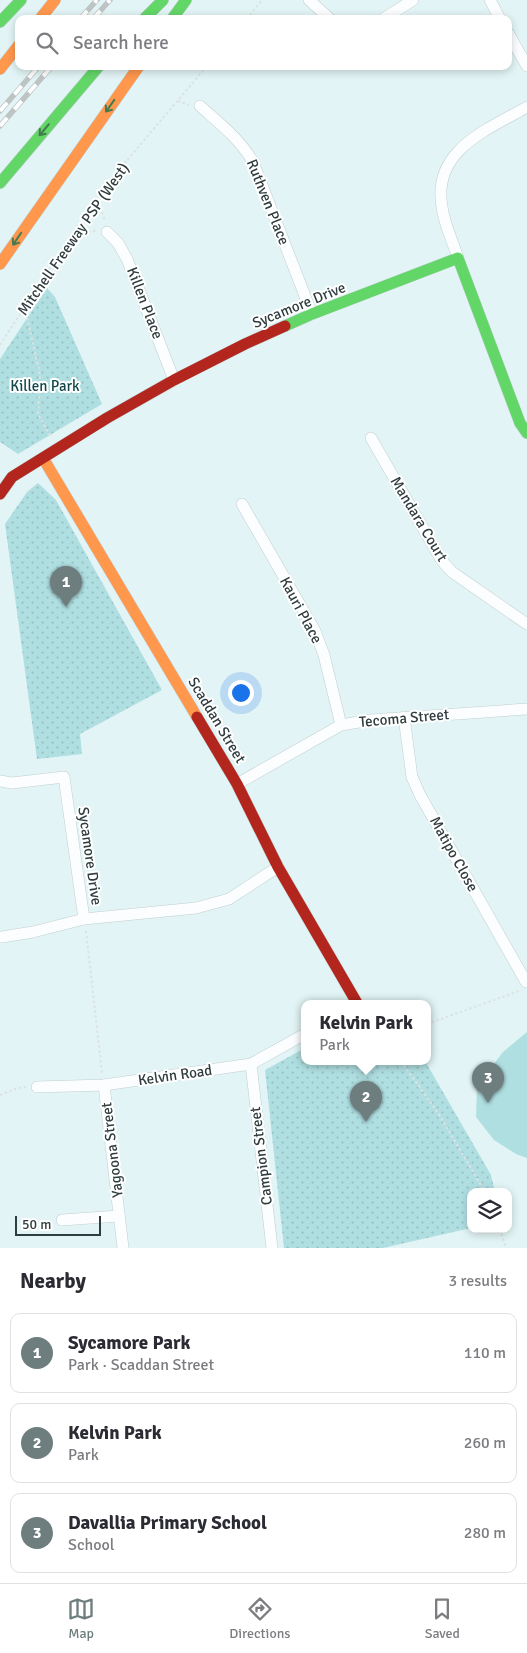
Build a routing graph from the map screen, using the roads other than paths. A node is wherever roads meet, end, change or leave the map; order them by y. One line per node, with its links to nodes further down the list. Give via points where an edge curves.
1 (21, 0): 14 (main road)
2 (55, 0): 8 (main road)
3 (162, 0): 9 (main road)
4 (186, 0): 10 (main road)
5 (309, 0): 11 (street)
6 (413, 0): 12 (street)
7 (490, 0): 13 (street)
8 (43, 15)
9 (148, 15)
10 (175, 15)
11 (326, 15)
12 (389, 15)
13 (498, 15)
14 (0, 22)
15 (512, 39): 17 (street)
16 (15, 50): 18 (main road)
17 (527, 66)
18 (0, 69)
19 (96, 70): 23 (main road, one-way to 23)
20 (135, 70): 26 (main road, one-way to 26)
21 (200, 106): 27 (street, Ruthven Place, via 238,140 253,162)
22 (527, 107): 25 (street, via 463,145 449,163 441,185 442,209)
23 (0, 183)
24 (107, 232): 28 (street, Killen Place, via 127,259)
25 (458, 258): 27 (main road, Sycamore Drive); 29 (main road, via 520,423)
26 (0, 264)
27 (312, 314): 28 (main road, Sycamore Drive)
28 (174, 380): 31 (main road, Sycamore Drive)
29 (527, 433)
30 (371, 438): 34 (street, Mandara Court, via 442,561 452,572)
31 (43, 458): 32 (main road, Sycamore Drive, via 12,477); 39 (main road, Scaddan Street)
32 (0, 494)
33 (242, 504): 37 (street, Kauri Place, via 314,631 324,655)
34 (527, 624)
35 (527, 709): 36 (street, Tecoma Street)
36 (404, 718): 37 (street, Tecoma Street); 43 (street, Matipo Close, via 412,777 420,795)
37 (341, 725): 39 (street, Tecoma Street)
38 (0, 781): 41 (street, Sycamore Drive, via 12,783 64,777)
39 (237, 784): 40 (main road, Scaddan Street)
40 (278, 867): 41 (street, Sycamore Drive, via 228,899 214,904); 44 (main road, Scaddan Street)
41 (84, 919): 42 (street)
42 (2, 937)
43 (526, 985)
44 (355, 1000)
45 (301, 1036): 46 (street, Kelvin Road)
46 (250, 1064): 47 (street, Kelvin Road); 52 (street, Campion Street)
47 (104, 1085): 48 (street, Kelvin Road); 49 (street, Yagoona Street)
48 (37, 1087)
49 (119, 1216): 50 (street, Yagoona Street); 51 (street, Yagoona Street)
50 (62, 1220)
51 (123, 1248)
52 (272, 1248)

